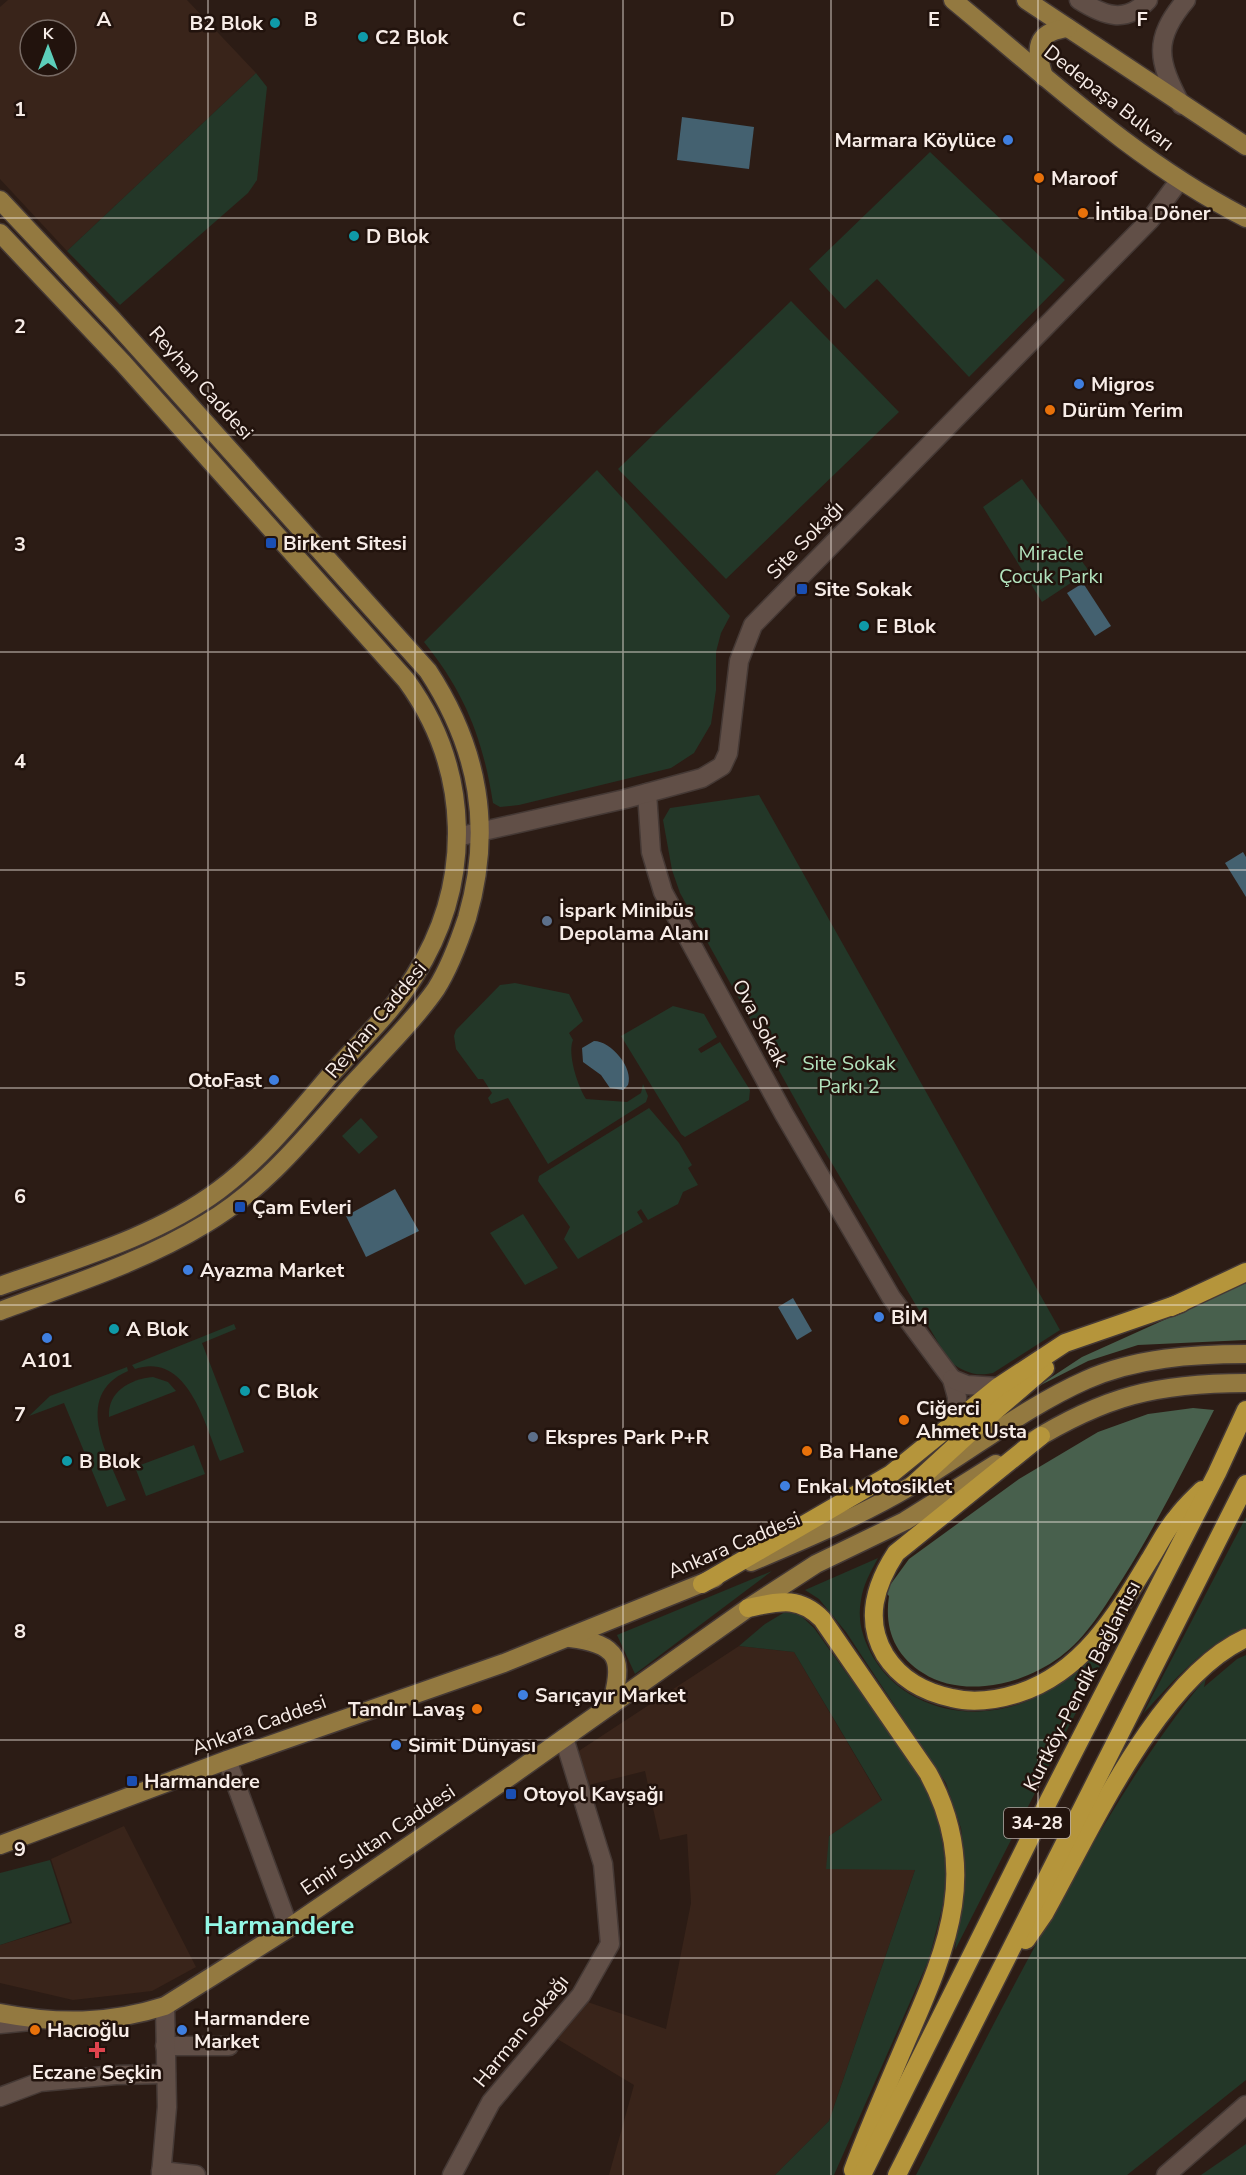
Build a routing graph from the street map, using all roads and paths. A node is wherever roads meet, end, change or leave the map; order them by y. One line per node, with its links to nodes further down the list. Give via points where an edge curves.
1 (953, 0): 7 (main road, Dedepaşa Bulvarı)
2 (1026, 0): 6 (main road, Dedepaşa Bulvarı)
3 (1079, 0): 4 (street, via 1099,11 1129,15)
4 (1148, 0)
5 (1186, 0): 8 (street, via 1163,35 1166,76)
6 (1068, 28): 7 (main road, via 1054,30 1041,39 1036,55); 8 (main road, Dedepaşa Bulvarı)
7 (1044, 77): 10 (main road, Dedepaşa Bulvarı, via 1065,97)
8 (1181, 105): 9 (main road, Dedepaşa Bulvarı)
9 (1246, 146)
10 (1179, 181): 12 (main road, Dedepaşa Bulvarı); 16 (street, Site Sokağı, via 1150,220 753,625 739,661 728,753 722,766 702,778)
11 (0, 200): 14 (main road, Reyhan Caddesi)
12 (1246, 218)
13 (0, 233): 15 (main road, Reyhan Caddesi, via 123,363)
14 (366, 599): 15 (main road); 17 (main road, Reyhan Caddesi, via 428,671 445,699 472,764)
15 (347, 615): 18 (main road, Reyhan Caddesi, via 425,707 447,760)
16 (647, 793): 17 (street, Site Sokağı); 26 (street, Ova Sokak, via 651,852 663,892 784,1114 891,1297)
17 (481, 833): 18 (street, Site Sokağı); 20 (main road, Reyhan Caddesi, via 469,909 450,964 435,989)
18 (457, 837): 19 (main road, Reyhan Caddesi, via 452,891 414,978)
19 (290, 1122): 20 (main road); 22 (main road, Reyhan Caddesi, via 252,1162 196,1205 100,1250)
20 (306, 1137): 24 (main road, Reyhan Caddesi, via 259,1184 205,1224 149,1254)
21 (1246, 1272): 23 (highway)
22 (0, 1286)
23 (1181, 1303): 28 (highway, via 1065,1343); 34 (highway, via 1058,1358)
24 (0, 1311)
25 (1246, 1354): 34 (main road, Ankara Caddesi, via 1153,1360 1087,1380 1033,1408)
26 (952, 1378): 28 (street, via 967,1385); 30 (street, Ova Sokak, via 957,1397)
27 (1246, 1383): 31 (main road, Emir Sultan Caddesi, via 1155,1388 1107,1402)
28 (998, 1387): 30 (highway)
29 (1246, 1410): 32 (highway, Kurtköy-Pendik Bağlantısı / 34-28)
30 (956, 1423): 35 (highway, via 891,1474)
31 (1041, 1436): 32 (highway, via 896,1553 883,1574 874,1601 873,1624 881,1647 902,1676 928,1693 966,1702 1001,1699 1063,1671 1100,1638 1176,1518); 36 (main road, Emir Sultan Caddesi, via 905,1521 816,1564)
32 (1217, 1473): 58 (highway, Kurtköy-Pendik Bağlantısı / 34-28)
33 (1246, 1484): 44 (highway, 34-28)
34 (913, 1485): 35 (main road, Ankara Caddesi, via 852,1520)
35 (702, 1584): 37 (main road, Ankara Caddesi)
36 (748, 1608): 39 (main road, Emir Sultan Caddesi); 57 (highway, via 779,1601 799,1603 822,1619 928,1773 943,1800 951,1828 955,1894 939,1966)
37 (569, 1638): 39 (main road, via 590,1640 606,1647 617,1660 619,1678); 41 (main road, Ankara Caddesi)
38 (1246, 1638): 44 (highway, via 1188,1682 1146,1733 1044,1914)
39 (611, 1705): 40 (main road, Emir Sultan Caddesi)
40 (564, 1738): 43 (main road, Emir Sultan Caddesi); 56 (street, Harman Sokağı, via 603,1864 610,1944 581,1995 491,2102)
41 (227, 1760): 42 (main road, Ankara Caddesi); 43 (street)
42 (0, 1845)
43 (289, 1928): 45 (main road, Emir Sultan Caddesi)
44 (987, 1996): 59 (highway, 34-28)
45 (165, 2006): 47 (main road, Emir Sultan Caddesi, via 99,2019); 49 (street)
46 (0, 2013): 47 (main road, Emir Sultan Caddesi)
47 (39, 2021): 48 (street)
48 (0, 2024)
49 (165, 2046): 50 (street); 51 (street)
50 (229, 2046)
51 (166, 2074): 52 (street, via 40,2082); 54 (street)
52 (0, 2097)
53 (1246, 2105): 60 (street)
54 (161, 2173): 55 (street)
55 (196, 2175)
56 (452, 2175)
57 (851, 2175)
58 (861, 2175)
59 (897, 2175)
60 (1166, 2175)

